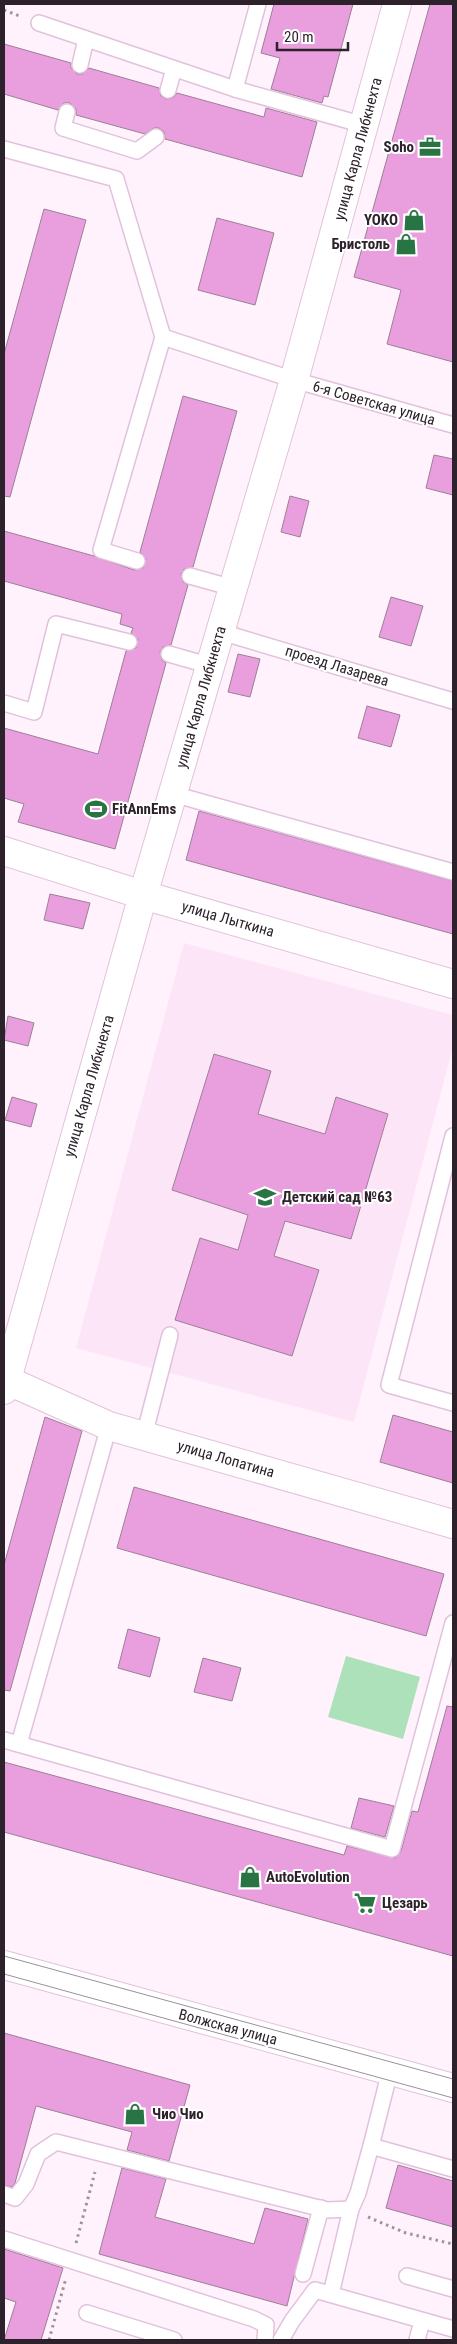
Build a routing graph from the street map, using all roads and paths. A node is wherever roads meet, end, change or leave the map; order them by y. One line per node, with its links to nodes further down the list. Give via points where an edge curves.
1 (258, 4): 7 (lane)
2 (397, 4): 10 (street, улица Карла Либкнехта)
3 (39, 23): 4 (lane)
4 (86, 39): 5 (lane); 6 (lane)
5 (80, 65)
6 (174, 69): 7 (lane); 8 (lane)
7 (235, 89): 10 (lane)
8 (168, 90)
9 (67, 112): 11 (lane, via 63,128 137,151)
10 (364, 125): 14 (street, улица Карла Либкнехта)
11 (156, 137)
12 (4, 149): 13 (lane, via 116,179)
13 (164, 337): 14 (lane, 6-я Советская улица); 16 (lane, via 101,550)
14 (294, 380): 15 (lane, 6-я Советская улица); 18 (street, улица Карла Либкнехта)
15 (453, 425)
16 (137, 561)
17 (190, 576): 18 (lane)
18 (233, 588): 19 (street, улица Карла Либкнехта)
19 (221, 632): 22 (street, улица Карла Либкнехта); 23 (lane, проезд Лазарева)
20 (129, 642): 24 (lane, via 56,624 34,712)
21 (169, 654): 22 (lane)
22 (211, 666): 25 (street, улица Карла Либкнехта)
23 (453, 701)
24 (4, 703)
25 (173, 794): 27 (lane); 28 (street, улица Карла Либкнехта)
26 (4, 851): 28 (street, улица Лыткина)
27 (453, 872)
28 (143, 895): 29 (street, улица Лыткина); 32 (street, улица Карла Либкнехта)
29 (453, 984)
30 (453, 1136): 33 (lane, via 389,1385)
31 (170, 1335): 35 (lane)
32 (5, 1383): 34 (street, улица Лопатина)
33 (453, 1403)
34 (109, 1426): 35 (street, улица Лопатина); 39 (lane)
35 (144, 1436): 36 (street, улица Лопатина)
36 (453, 1524)
37 (453, 1623): 39 (lane, via 392,1849)
38 (4, 1740): 39 (lane)
39 (19, 1744)
40 (4, 1965): 41 (street, Волжская улица)
41 (390, 2071): 42 (street, Волжская улица); 43 (lane)
42 (453, 2088)
43 (371, 2146): 44 (lane); 47 (lane)
44 (453, 2169)
45 (4, 2194): 46 (lane, via 16,2198 26,2184 38,2154 56,2142)
46 (321, 2208): 47 (lane); 50 (lane)
47 (351, 2209): 49 (path, via 406,2233); 53 (lane)
48 (4, 2240): 58 (lane, via 254,2319 266,2325)
49 (453, 2244)
50 (303, 2274)
51 (407, 2276): 52 (lane)
52 (453, 2289)
53 (331, 2294): 55 (lane); 59 (lane, via 316,2290)
54 (87, 2313): 57 (lane)
55 (422, 2321): 56 (lane); 60 (lane)
56 (453, 2330)
57 (174, 2340)
58 (265, 2340)
59 (281, 2340)
60 (417, 2340)

